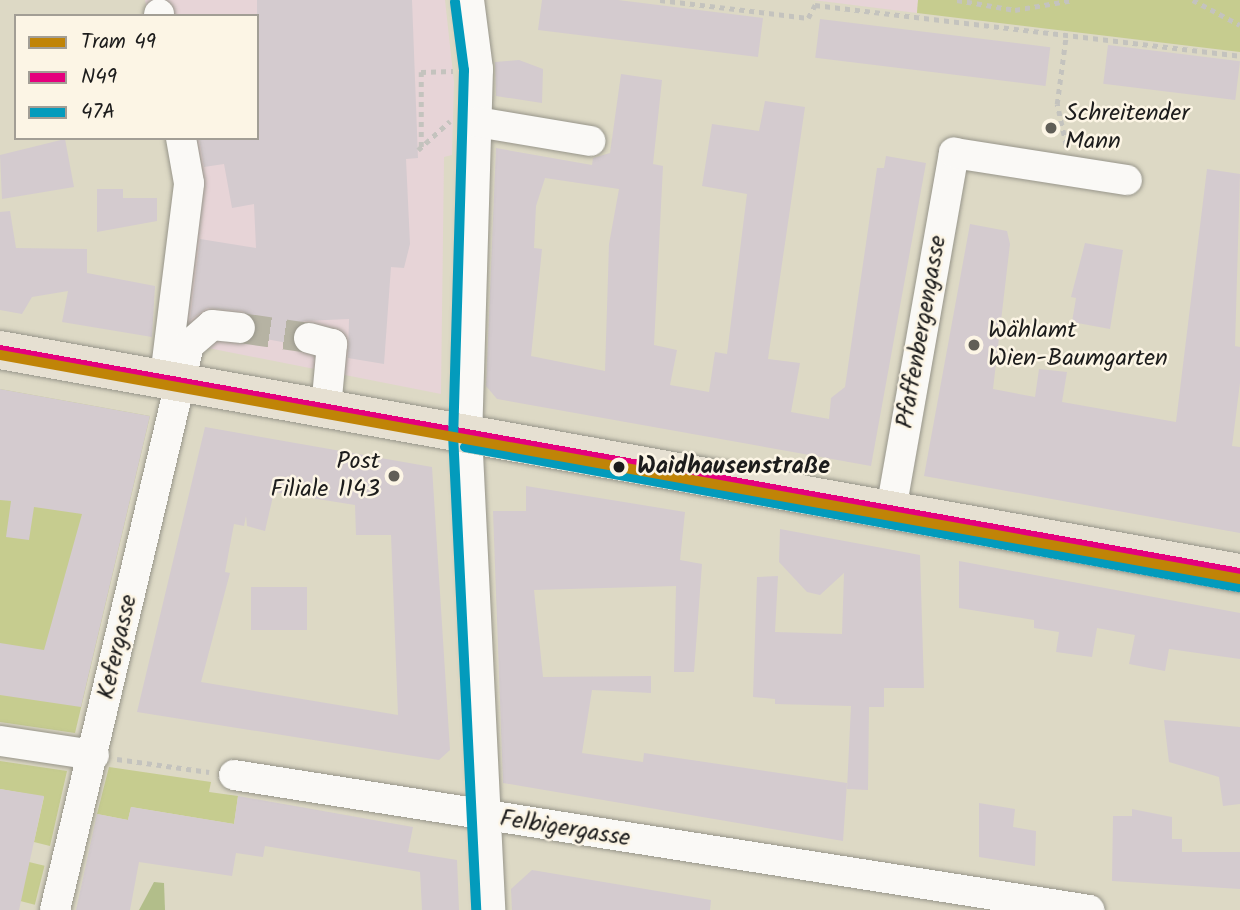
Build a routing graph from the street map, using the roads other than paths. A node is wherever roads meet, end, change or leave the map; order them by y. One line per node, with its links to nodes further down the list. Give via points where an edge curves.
1 (469, 0): 2 (street, via 477,44)
2 (467, 117): 4 (street); 11 (street)
3 (181, 140): 9 (street, via 189,183)
4 (590, 141)
5 (1126, 180): 12 (street, Pfaffenbergengasse, via 954,153)
6 (240, 328): 9 (street, via 212,325 197,338)
7 (309, 338): 10 (street, via 332,344)
8 (0, 350): 9 (main road)
9 (171, 382): 10 (main road); 15 (street, Kefergasse)
10 (326, 409): 11 (main road)
11 (467, 433): 12 (main road); 17 (street)
12 (891, 510): 13 (main road)
13 (1240, 573)
14 (0, 741): 15 (street)
15 (94, 755): 18 (street, Kefergasse)
16 (234, 775): 17 (street, Felbigergasse)
17 (484, 817): 19 (street); 20 (street, Felbigergasse)
18 (55, 910)
19 (490, 910)
20 (1089, 910)

